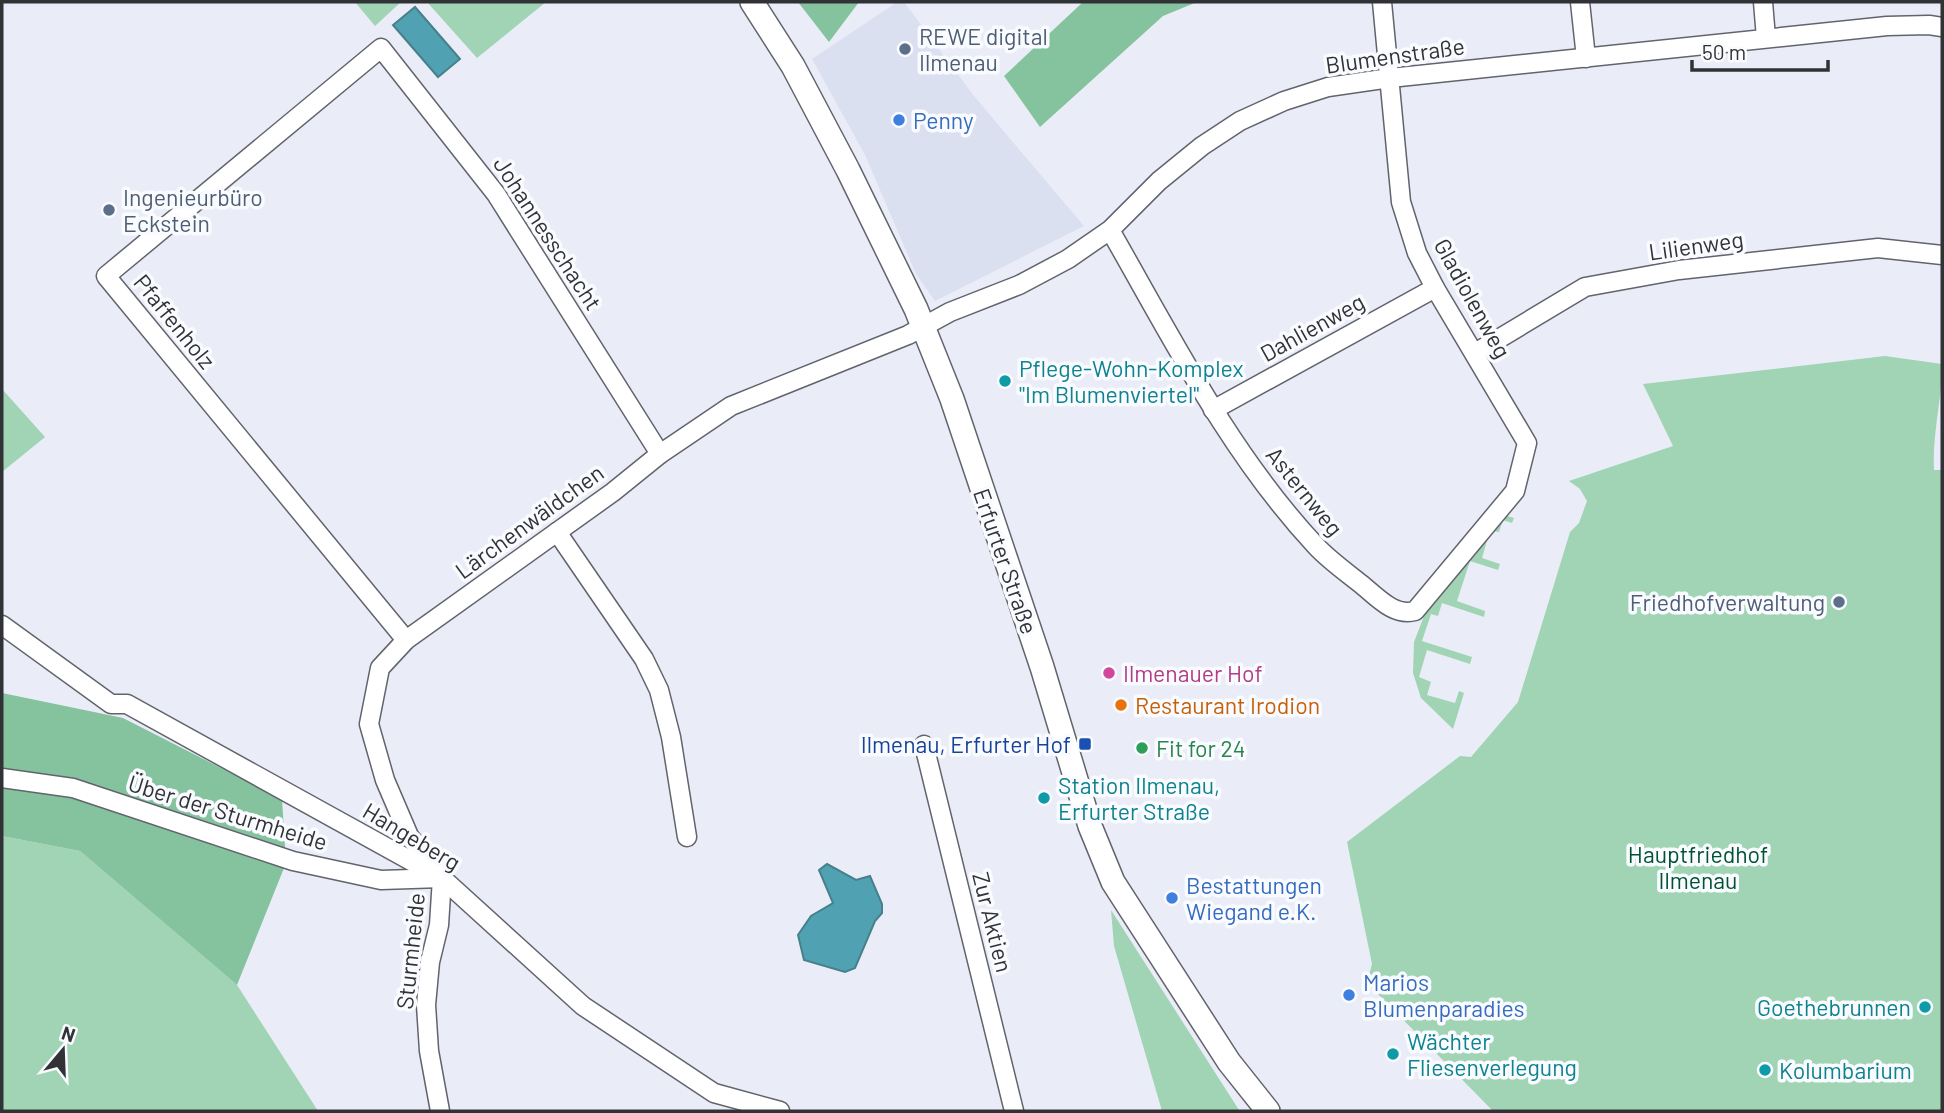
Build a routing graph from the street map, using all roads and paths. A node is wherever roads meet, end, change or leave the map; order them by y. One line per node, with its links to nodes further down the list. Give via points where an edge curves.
1 (752, 2): 13 (main road, Erfurter Straße, via 793,66 848,170)
2 (1382, 2): 9 (street, Gladiolenweg)
3 (1580, 2): 8 (street)
4 (1763, 2): 6 (street)
5 (1942, 27): 6 (street, Blumenstraße, via 1887,26)
6 (1766, 38): 8 (street, Blumenstraße)
7 (381, 48): 16 (street, Johannesschacht, via 496,194); 20 (street, Pfaffenholz, via 106,276)
8 (1586, 58): 9 (street, Blumenstraße)
9 (1390, 78): 10 (street, Blumenstraße, via 1328,87 1240,121 1159,181); 12 (street, Gladiolenweg, via 1401,202 1417,253)
10 (1110, 230): 13 (street, Blumenstraße, via 1019,285); 15 (street, Asternweg)
11 (1942, 255): 14 (street, Lilienweg, via 1878,248 1679,270 1585,287)
12 (1435, 288): 14 (street, Gladiolenweg); 15 (street, Dahlienweg)
13 (923, 327): 16 (street, Lärchenwäldchen, via 731,407); 28 (main road, Erfurter Straße, via 952,399 1090,826 1113,882 1229,1062)
14 (1475, 353): 17 (street, Gladiolenweg, via 1527,443)
15 (1213, 410): 17 (street, Asternweg, via 1317,548 1389,606 1407,613 1424,602)
16 (660, 454): 18 (street, Lärchenwäldchen)
17 (1515, 491)
18 (557, 531): 20 (street, Lärchenwäldchen); 23 (street, via 644,659 659,690)
19 (2, 625): 24 (street, Hangeberg, via 111,704 127,704)
20 (406, 640): 24 (street, Lärchenwäldchen, via 380,668 369,724 385,780 409,836)
21 (924, 744): 27 (street, Zur Aktien)
22 (2, 778): 24 (street, Über der Sturmheide, via 73,788 293,861 381,880)
23 (687, 837)
24 (442, 878): 25 (street, Sturmheide, via 426,1005); 26 (street, Hangeberg, via 604,1021 714,1093)
25 (440, 1111)
26 (780, 1111)
27 (1014, 1111)
28 (1268, 1111)

